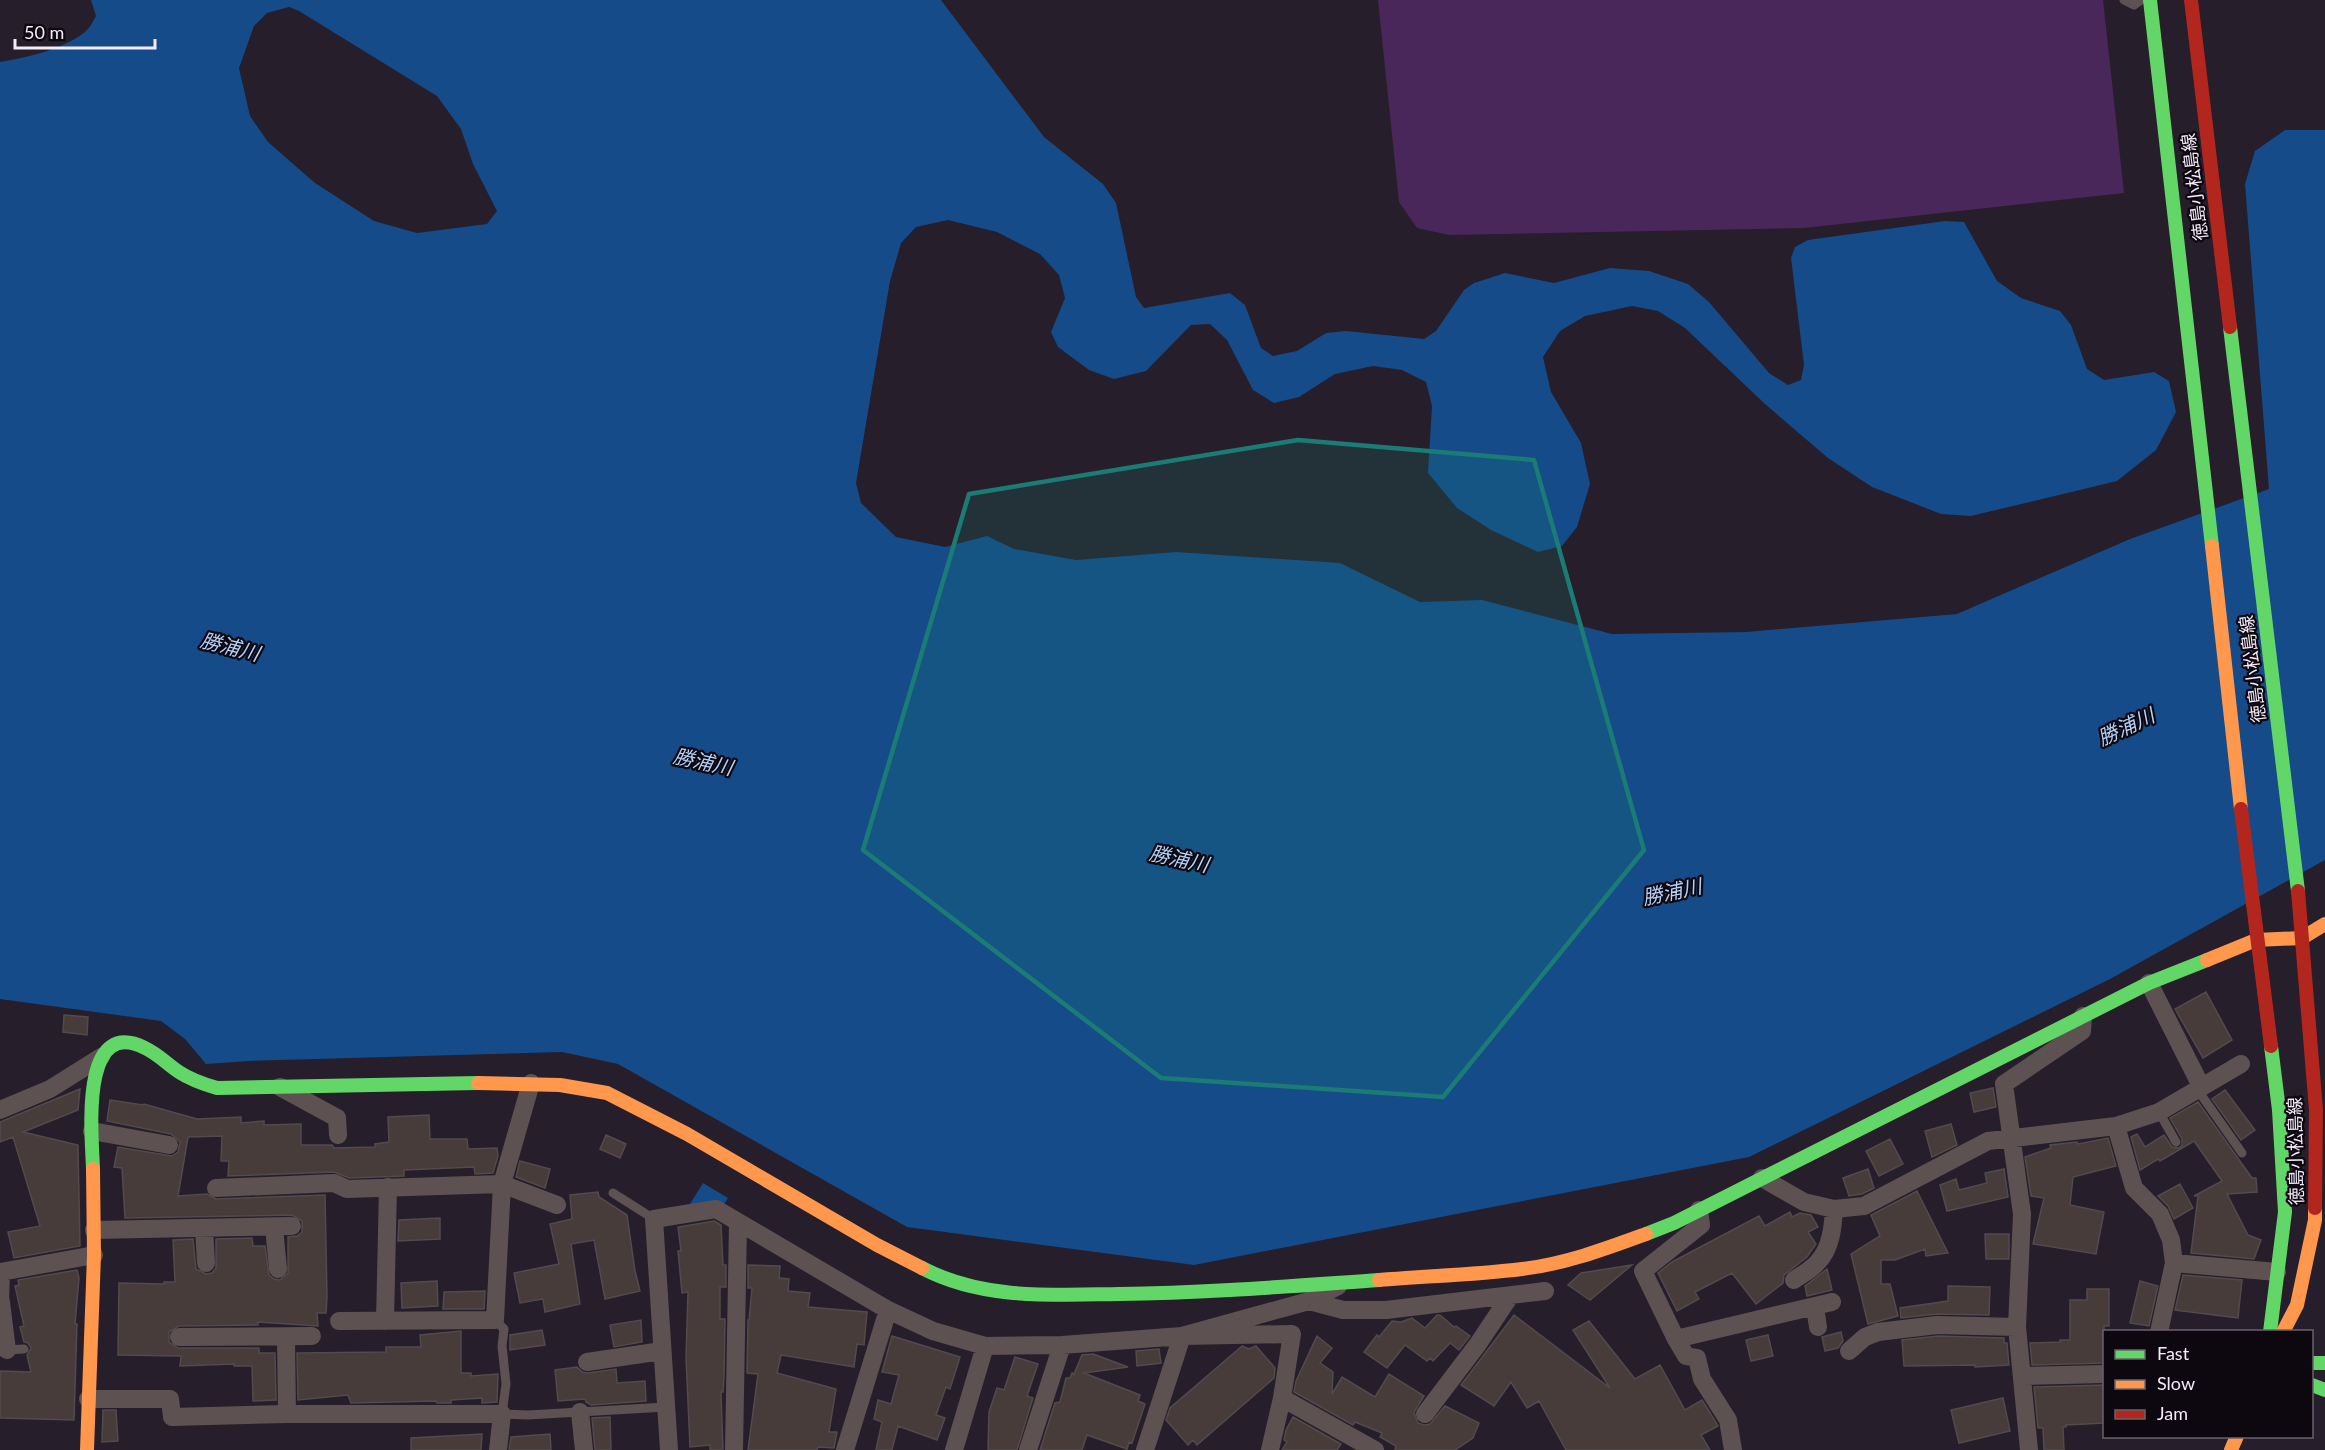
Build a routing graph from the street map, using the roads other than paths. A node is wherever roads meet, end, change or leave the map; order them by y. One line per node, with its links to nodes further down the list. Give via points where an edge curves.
1 (2124, 0): 2 (lane, via 2134,5)
2 (2141, 0)
3 (2150, 0): 7 (main road, 徳島小松島線)
4 (2191, 0): 6 (main road, 徳島小松島線)
5 (2325, 924): 6 (main road)
6 (2302, 938): 7 (main road); 57 (main road, 徳島小松島線, via 2316,1110 2315,1220 2297,1305)
7 (2256, 940): 8 (main road); 42 (main road, 徳島小松島線, via 2279,1110 2286,1212)
8 (2149, 983): 9 (main road); 14 (street)
9 (2083, 1016): 20 (street, via 2082,1031 2004,1084); 24 (main road)
10 (101, 1057): 13 (main road, via 111,1046 125,1043 142,1046 196,1082 217,1088); 15 (street, via 51,1089); 18 (main road, via 96,1072)
11 (2241, 1064): 14 (street)
12 (531, 1083): 13 (main road); 25 (street); 44 (main road, via 607,1093 687,1134 898,1256 939,1277 989,1291 1035,1295 1202,1293)
13 (280, 1087): 19 (street, via 338,1118)
14 (2199, 1087): 16 (street); 23 (lane)
15 (0, 1110)
16 (2159, 1112): 17 (street); 21 (lane)
17 (2116, 1126): 20 (street); 40 (street, via 2134,1188 2160,1214 2171,1240)
18 (92, 1131): 22 (street); 37 (main road)
19 (338, 1135)
20 (2013, 1139): 30 (street, via 1988,1141 1864,1206); 54 (street, via 2022,1214)
21 (2176, 1142)
22 (169, 1145)
23 (2242, 1154)
24 (1762, 1178): 30 (street, via 1804,1202); 31 (main road)
25 (502, 1184): 27 (street); 29 (street); 50 (street)
26 (216, 1188): 27 (street, via 334,1183 347,1189)
27 (388, 1188): 52 (street)
28 (613, 1193): 32 (lane)
29 (557, 1205)
30 (1834, 1209): 43 (street, via 1827,1248 1817,1263)
31 (1699, 1210): 44 (main road, via 1604,1251 1564,1261 1522,1269); 62 (street, via 1701,1225 1643,1271)
32 (654, 1219): 33 (street, via 716,1209); 66 (street)
33 (738, 1222): 49 (street); 82 (street)
34 (292, 1226): 35 (street)
35 (274, 1227): 36 (street); 41 (street)
36 (204, 1228): 37 (street); 39 (street)
37 (94, 1230): 38 (main road)
38 (94, 1255): 48 (street, via 2,1272); 72 (main road)
39 (206, 1263)
40 (2174, 1263): 42 (street); 55 (street)
41 (278, 1269)
42 (2277, 1272): 56 (main road, 徳島小松島線)
43 (1794, 1280)
44 (1345, 1282): 47 (street)
45 (1545, 1291): 46 (street)
46 (1510, 1296): 47 (street, via 1386,1310 1343,1310); 77 (street)
47 (1309, 1301): 60 (street)
48 (0, 1302): 65 (street)
49 (888, 1310): 64 (street, via 933,1331); 83 (street)
50 (495, 1320): 52 (street); 76 (lane, via 504,1329 506,1384)
51 (339, 1321): 52 (street)
52 (385, 1321)
53 (1818, 1327): 62 (street, via 1823,1304 1732,1333)
54 (2018, 1327): 67 (street, via 1937,1325 1878,1332); 70 (street)
55 (2159, 1330)
56 (2270, 1330)
57 (2284, 1330)
58 (179, 1336): 61 (street)
59 (312, 1336): 61 (street)
60 (1182, 1336): 63 (street); 71 (street, via 1292,1334); 86 (street)
61 (286, 1338): 75 (street)
62 (1676, 1339): 89 (street, via 1686,1356 1697,1358 1702,1379 1728,1420)
63 (1062, 1345): 64 (street); 85 (street)
64 (985, 1347): 84 (street)
65 (11, 1350)
66 (662, 1351): 68 (street); 73 (street)
67 (1849, 1351)
68 (587, 1362)
69 (2103, 1374): 70 (street)
70 (2023, 1376): 90 (street)
71 (1282, 1398): 87 (street); 88 (street)
72 (88, 1399): 75 (street, via 170,1399 172,1417); 78 (main road)
73 (666, 1407): 74 (lane); 81 (street)
74 (580, 1412): 76 (lane); 80 (street)
75 (287, 1414): 76 (street)
76 (502, 1414): 79 (street)
77 (1425, 1414)
78 (87, 1450)
79 (498, 1450)
80 (584, 1450)
81 (669, 1450)
82 (734, 1450)
83 (845, 1450)
84 (954, 1450)
85 (1028, 1450)
86 (1145, 1450)
87 (1270, 1450)
88 (1375, 1450)
89 (1733, 1450)
90 (2029, 1450)

